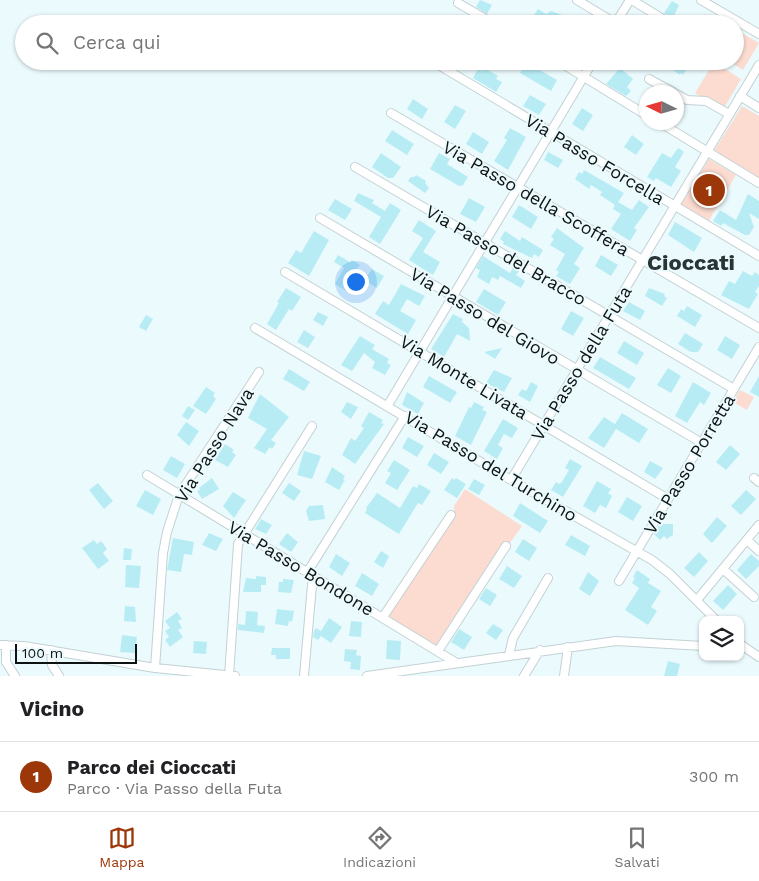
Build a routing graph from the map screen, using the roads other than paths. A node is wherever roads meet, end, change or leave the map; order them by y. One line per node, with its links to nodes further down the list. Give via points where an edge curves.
1 (577, 0): 6 (street)
2 (631, 0): 7 (street); 8 (street)
3 (701, 0): 9 (street)
4 (458, 3): 5 (street)
5 (479, 15)
6 (602, 15)
7 (621, 15)
8 (656, 15)
9 (727, 15)
10 (744, 25): 11 (street)
11 (759, 34)
12 (759, 65): 19 (street, Via Passo della Futa)
13 (447, 70): 26 (street, Via Passo Forcella)
14 (574, 70): 16 (street)
15 (588, 70): 16 (street)
16 (584, 76): 22 (street); 26 (street)
17 (649, 78): 18 (street)
18 (661, 85)
19 (740, 96): 21 (street); 24 (street, Via Passo della Futa)
20 (684, 98): 24 (street, via 706,101)
21 (759, 108)
22 (639, 111)
23 (391, 113): 30 (street, Via Passo della Scoffera)
24 (729, 114): 27 (street, Via Passo della Futa)
25 (672, 130): 27 (street)
26 (551, 132): 30 (street); 31 (street, Via Passo Forcella)
27 (706, 151): 29 (street); 31 (street, Via Passo della Futa)
28 (355, 167): 33 (street, Via Passo del Bracco)
29 (759, 183)
30 (517, 188): 33 (street); 35 (street, Via Passo della Scoffera)
31 (674, 206): 34 (street, Via Passo Forcella); 35 (street, Via Passo della Futa)
32 (320, 218): 37 (street, Via Passo del Giovo)
33 (485, 242): 37 (street); 38 (street, Via Passo del Bracco)
34 (759, 256)
35 (642, 260): 38 (street, Via Passo della Futa); 40 (street, Via Passo della Scoffera)
36 (285, 272): 42 (street, Via Monte Livata)
37 (452, 296): 42 (street); 43 (street, Via Passo del Giovo)
38 (609, 316): 43 (street, Via Passo della Futa); 45 (street, Via Passo del Bracco)
39 (255, 328): 46 (street, Via Passo del Turchino)
40 (759, 328)
41 (759, 347): 45 (street, Via Passo Porretta)
42 (420, 350): 46 (street); 48 (street, Via Monte Livata)
43 (577, 371): 48 (street, Via Passo della Futa); 50 (street, Via Passo del Giovo)
44 (259, 372): 53 (street, Via Passo Nava)
45 (734, 389): 50 (street, Via Passo Porretta)
46 (388, 405): 47 (street, Via Passo del Turchino)
47 (405, 416): 52 (street, Via Passo del Turchino); 63 (street)
48 (544, 425): 52 (street, Via Passo della Futa); 54 (street, Via Monte Livata)
49 (312, 426): 57 (street)
50 (702, 444): 54 (street, Via Passo Porretta)
51 (147, 475): 53 (street, Via Passo Bondone)
52 (511, 480): 60 (street, Via Passo del Turchino)
53 (179, 495): 57 (street, Via Passo Bondone); 80 (street, Via Passo Nava, via 163,553)
54 (668, 499): 60 (street, Via Passo Porretta)
55 (451, 515): 69 (street)
56 (759, 525): 58 (street)
57 (244, 532): 63 (street, Via Passo Bondone); 84 (street, via 236,555)
58 (747, 540): 61 (street); 62 (street)
59 (506, 546): 76 (street)
60 (637, 551): 65 (street, Via Passo Porretta); 67 (street, Via Passo del Turchino, via 662,566)
61 (759, 551)
62 (723, 569): 66 (street); 67 (street)
63 (310, 572): 69 (street, Via Passo Bondone); 86 (street)
64 (548, 578): 77 (street, via 513,638)
65 (620, 581)
66 (754, 597)
67 (696, 600): 68 (street, Via Passo del Turchino)
68 (712, 616)
69 (383, 618): 76 (street, Via Passo Bondone)
70 (3, 645): 74 (street); 82 (street, via 6,662)
71 (699, 646): 73 (street, via 625,640)
72 (744, 646): 78 (street)
73 (568, 647): 75 (street); 90 (street)
74 (51, 650): 80 (street); 83 (street, via 52,665)
75 (540, 650): 77 (street); 89 (street)
76 (438, 652): 79 (street, Via Passo Bondone)
77 (509, 654): 79 (street)
78 (759, 658)
79 (455, 662): 81 (street)
80 (155, 668): 84 (street)
81 (417, 668): 87 (street); 88 (street)
82 (15, 676)
83 (58, 676)
84 (229, 676): 85 (street)
85 (235, 676)
86 (304, 676)
87 (367, 676)
88 (412, 676)
89 (524, 676)
90 (564, 676)

